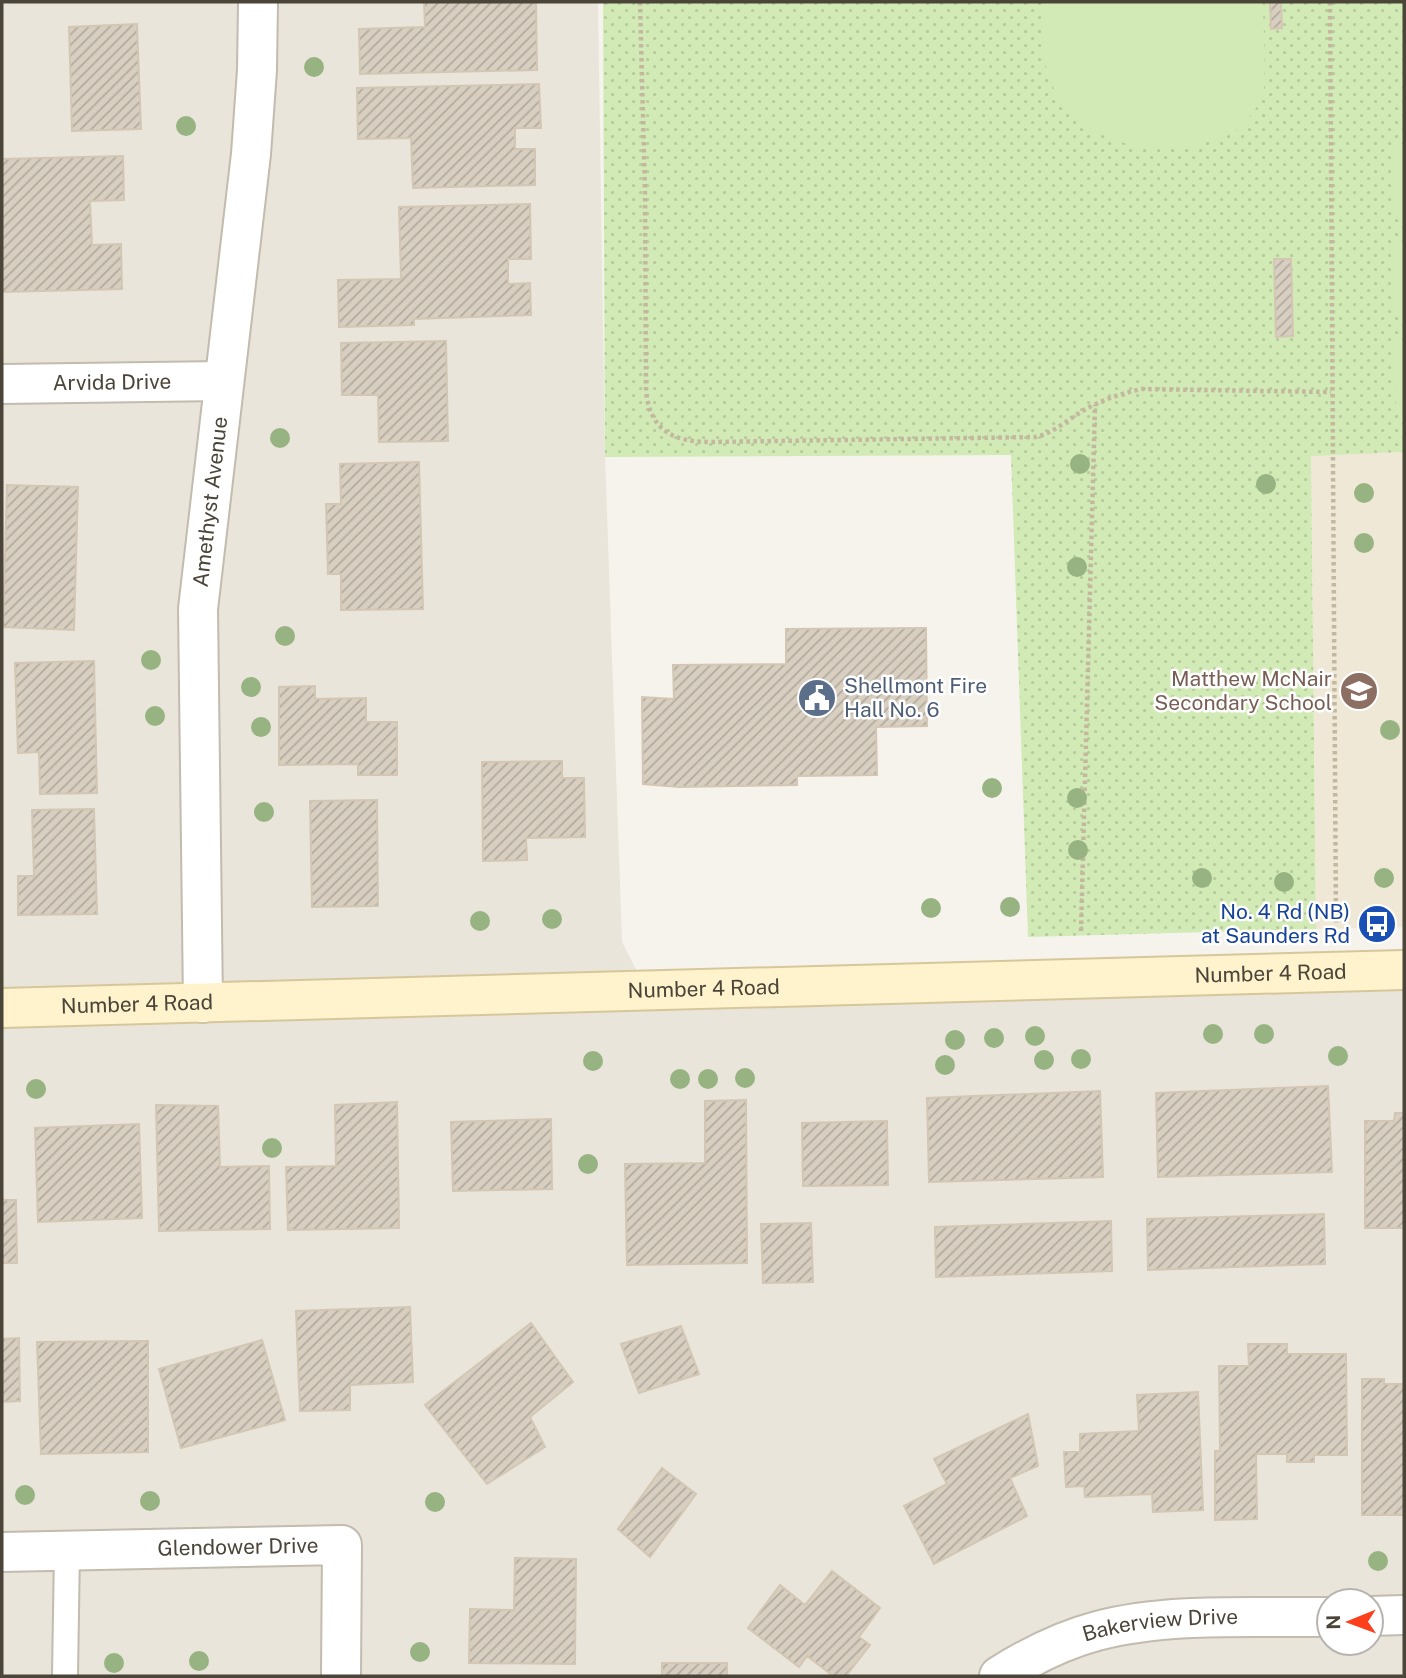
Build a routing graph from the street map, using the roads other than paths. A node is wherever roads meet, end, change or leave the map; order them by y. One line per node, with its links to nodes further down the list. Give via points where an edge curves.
1 (258, 2): 2 (street, Amethyst Avenue, via 251,154)
2 (223, 381): 3 (street, Arvida Drive); 5 (street, Amethyst Avenue, via 198,609)
3 (2, 384)
4 (1404, 970): 5 (main road, Number 4 Road)
5 (203, 1003): 6 (main road, Number 4 Road)
6 (2, 1008)
7 (67, 1550): 8 (street, Glendower Drive); 12 (lane); 13 (street, Glendower Drive, via 342,1545)
8 (2, 1552)
9 (1404, 1615): 10 (street)
10 (1385, 1616)
11 (1315, 1617): 14 (street, Bakerview Drive, via 1179,1620 1096,1631 1025,1660)
12 (65, 1676)
13 (341, 1676)
14 (999, 1676)

